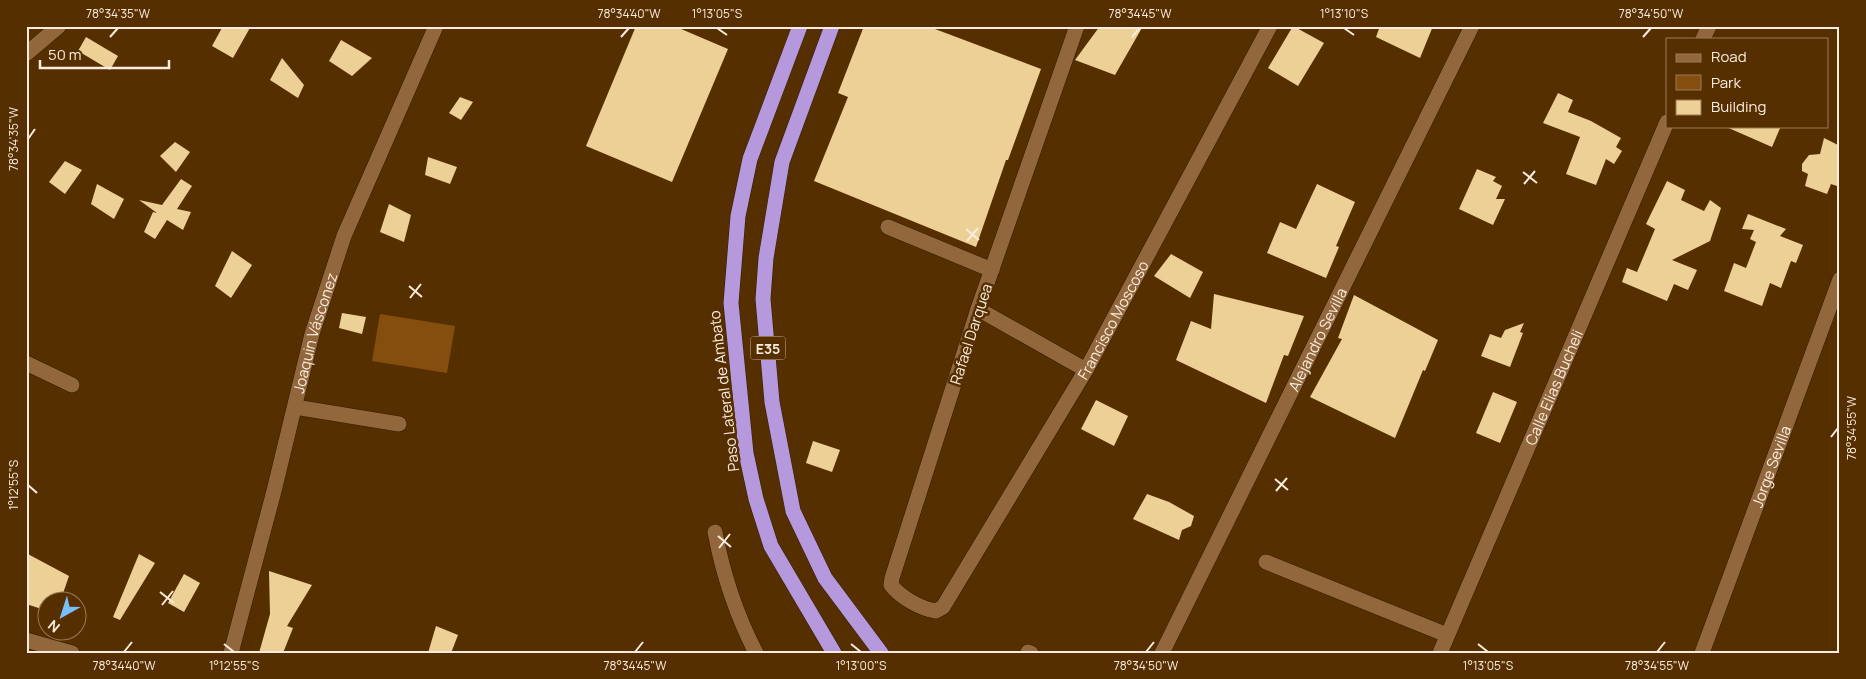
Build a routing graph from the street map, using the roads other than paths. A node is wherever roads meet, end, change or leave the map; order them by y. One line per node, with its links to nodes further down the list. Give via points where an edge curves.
1 (59, 26): 10 (street)
2 (436, 26): 19 (street, Joaquin Vásconez, via 344,236 312,334)
3 (800, 26): 29 (highway, Paso Lateral de Ambato / E35, via 750,159 738,216 731,302 745,444 756,499 771,546)
4 (832, 26): 30 (highway, E35, via 782,162 766,258 763,299 772,402 793,511 825,578)
5 (1077, 26): 13 (street, Rafael Darquea)
6 (1270, 26): 17 (street, Francisco Moscoso)
7 (1472, 26): 31 (street, Alejandro Sevilla)
8 (1708, 26): 9 (street)
9 (1703, 38)
10 (26, 54)
11 (1666, 124): 24 (street, Calle Elias Bucheli)
12 (888, 227): 13 (street)
13 (992, 270): 15 (street, Rafael Darquea)
14 (1840, 279): 33 (street, Jorge Sevilla)
15 (978, 309): 17 (street); 23 (street, Rafael Darquea, via 891,585 895,591 928,610 936,611)
16 (26, 363): 18 (street)
17 (1086, 370): 23 (street, Francisco Moscoso)
18 (72, 385)
19 (296, 407): 20 (street); 27 (street, Joaquin Vásconez)
20 (400, 424)
21 (714, 532): 28 (street, via 738,618)
22 (1266, 562): 24 (street)
23 (943, 607)
24 (1447, 636): 32 (street, Calle Elias Bucheli)
25 (26, 640): 26 (street)
26 (72, 653)
27 (230, 653)
28 (756, 653)
29 (834, 653)
30 (881, 653)
31 (1162, 653)
32 (1440, 653)
33 (1702, 653)

